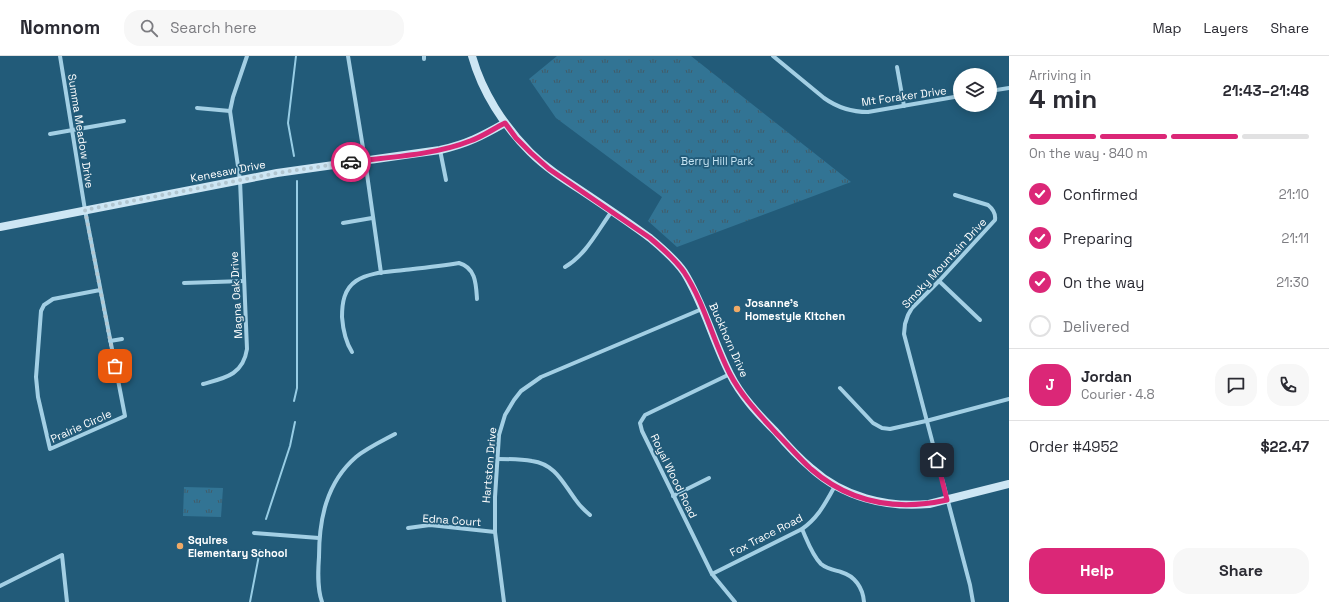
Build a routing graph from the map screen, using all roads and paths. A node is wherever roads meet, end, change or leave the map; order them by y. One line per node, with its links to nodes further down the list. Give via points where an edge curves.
1 (60, 56): 15 (street, Summa Meadow Drive)
2 (247, 56): 12 (street)
3 (348, 56): 18 (street)
4 (472, 56): 14 (street, Buckhorn Drive, via 490,99)
5 (773, 56): 10 (street, Mt Foraker Drive, via 824,98 839,107 860,112)
6 (897, 66): 10 (street)
7 (1009, 88): 8 (street)
8 (997, 90)
9 (953, 97): 10 (street, Mt Foraker Drive)
10 (904, 106)
11 (197, 108): 12 (street)
12 (230, 111): 19 (street, Magna Oak Drive)
13 (124, 122): 15 (street)
14 (505, 123): 17 (street, Kenesaw Drive, via 480,137); 23 (street, Buckhorn Drive, via 516,138 549,169)
15 (72, 130): 16 (street); 22 (street, Summa Meadow Drive)
16 (50, 134)
17 (440, 150): 18 (street, Kenesaw Drive); 20 (street)
18 (365, 160): 19 (street, Kenesaw Drive); 24 (street)
19 (240, 180): 22 (street, Kenesaw Drive); 29 (street, Magna Oak Drive)
20 (446, 180)
21 (954, 195): 30 (street, Smoky Mountain Drive, via 988,205 995,213 995,220)
22 (85, 210): 26 (street, Kenesaw Drive); 32 (street, Prairie Circle)
23 (612, 211): 27 (street, via 582,253); 34 (street, Buckhorn Drive, via 663,249 683,272)
24 (372, 218): 25 (street); 28 (street)
25 (343, 223)
26 (0, 226)
27 (565, 267)
28 (381, 273): 33 (street, via 459,263 473,273); 38 (street, via 356,280 346,292 343,305 344,334)
29 (244, 281): 31 (street); 40 (street, Magna Oak Drive, via 246,358 236,372)
30 (939, 281): 35 (street); 43 (street, Smoky Mountain Drive, via 912,308 904,334)
31 (184, 283)
32 (100, 290): 37 (street, Prairie Circle); 37 (street, Prairie Circle, via 54,299 41,310 36,377 50,450 125,416)
33 (477, 299)
34 (703, 309): 39 (street, Buckhorn Drive); 45 (street, Hartston Drive, via 541,377 531,384 514,400 505,415 499,435)
35 (980, 320)
36 (122, 339): 37 (street)
37 (110, 341)
38 (352, 352)
39 (730, 374): 48 (street, Buckhorn Drive, via 756,412 811,468); 49 (street, Royal Wood Road, via 643,418 640,423)
40 (203, 384)
41 (840, 388): 43 (street, via 877,426 890,429)
42 (1009, 399): 43 (street)
43 (926, 421): 50 (street, Smoky Mountain Drive)
44 (395, 434): 56 (street, via 361,453 346,467 331,490 325,505)
45 (498, 459): 51 (street, via 532,461 549,467); 54 (street, Hartston Drive)
46 (709, 478): 49 (street)
47 (1009, 484): 50 (street, Buckhorn Drive)
48 (835, 486): 50 (street, Buckhorn Drive, via 888,504 916,505); 53 (street, Fox Trace Road, via 815,519)
49 (673, 496): 57 (street, Royal Wood Road)
50 (947, 500): 64 (street, Smoky Mountain Drive)
51 (590, 515)
52 (408, 528): 54 (street, Edna Court, via 430,525)
53 (802, 529): 57 (street, Fox Trace Road); 63 (street, via 821,564 850,576 857,582)
54 (495, 532): 61 (street, Hartston Drive)
55 (254, 534): 56 (street)
56 (319, 538): 60 (street, via 319,589)
57 (712, 574): 62 (street, Royal Wood Road)
58 (0, 586): 59 (street, via 62,555)
59 (67, 602)
60 (322, 602)
61 (504, 602)
62 (735, 602)
63 (864, 602)
64 (973, 602)

